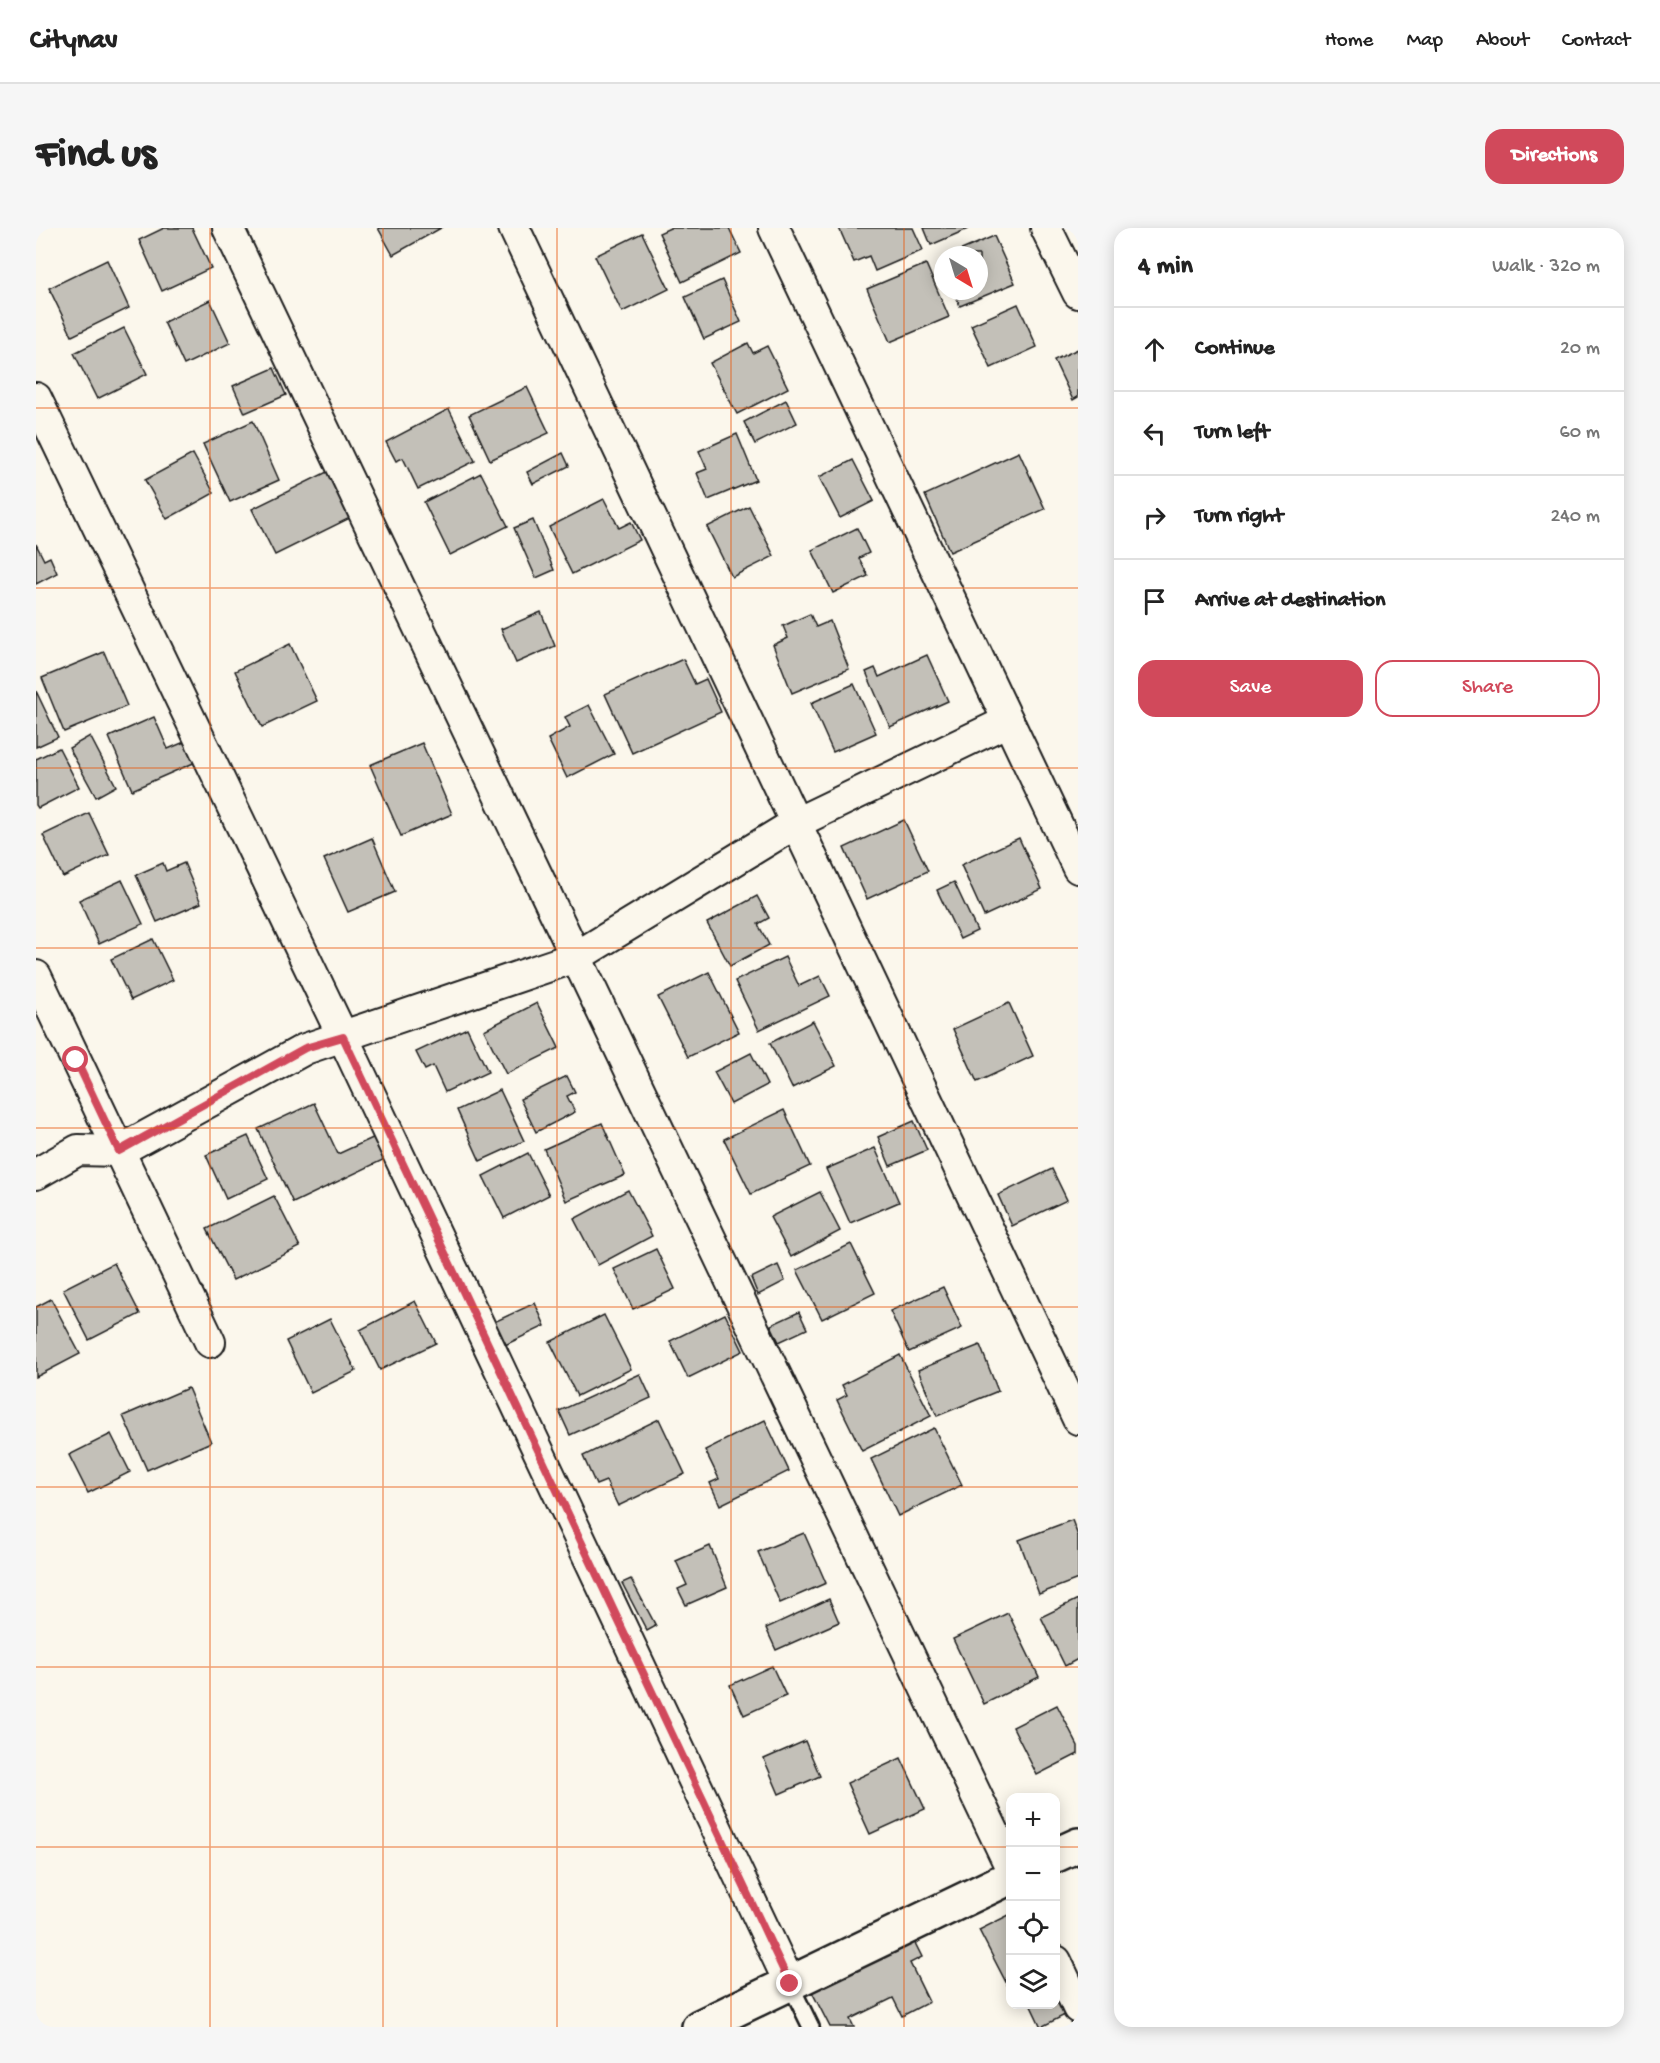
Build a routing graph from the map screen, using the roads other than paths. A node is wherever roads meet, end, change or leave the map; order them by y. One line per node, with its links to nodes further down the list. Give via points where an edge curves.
1 (228, 228): 10 (street)
2 (514, 228): 8 (street)
3 (774, 228): 7 (street)
4 (1046, 228): 5 (street)
5 (1078, 293)
6 (36, 398): 12 (street)
7 (1008, 721): 8 (street); 9 (street)
8 (796, 823): 10 (street); 16 (street)
9 (1078, 868)
10 (576, 957): 12 (street); 19 (street)
11 (36, 976): 13 (street)
12 (343, 1037): 13 (street, via 305,1048); 22 (street)
13 (119, 1151): 14 (street, via 78,1150); 15 (street)
14 (36, 1173)
15 (210, 1342)
16 (1078, 1419)
17 (1078, 1845): 18 (street)
18 (1060, 1853)
19 (1006, 1858)
20 (1006, 1879): 22 (street)
21 (1060, 1970): 23 (street)
22 (790, 1984): 24 (street); 25 (lane)
23 (1078, 2008)
24 (699, 2027)
25 (811, 2027)

